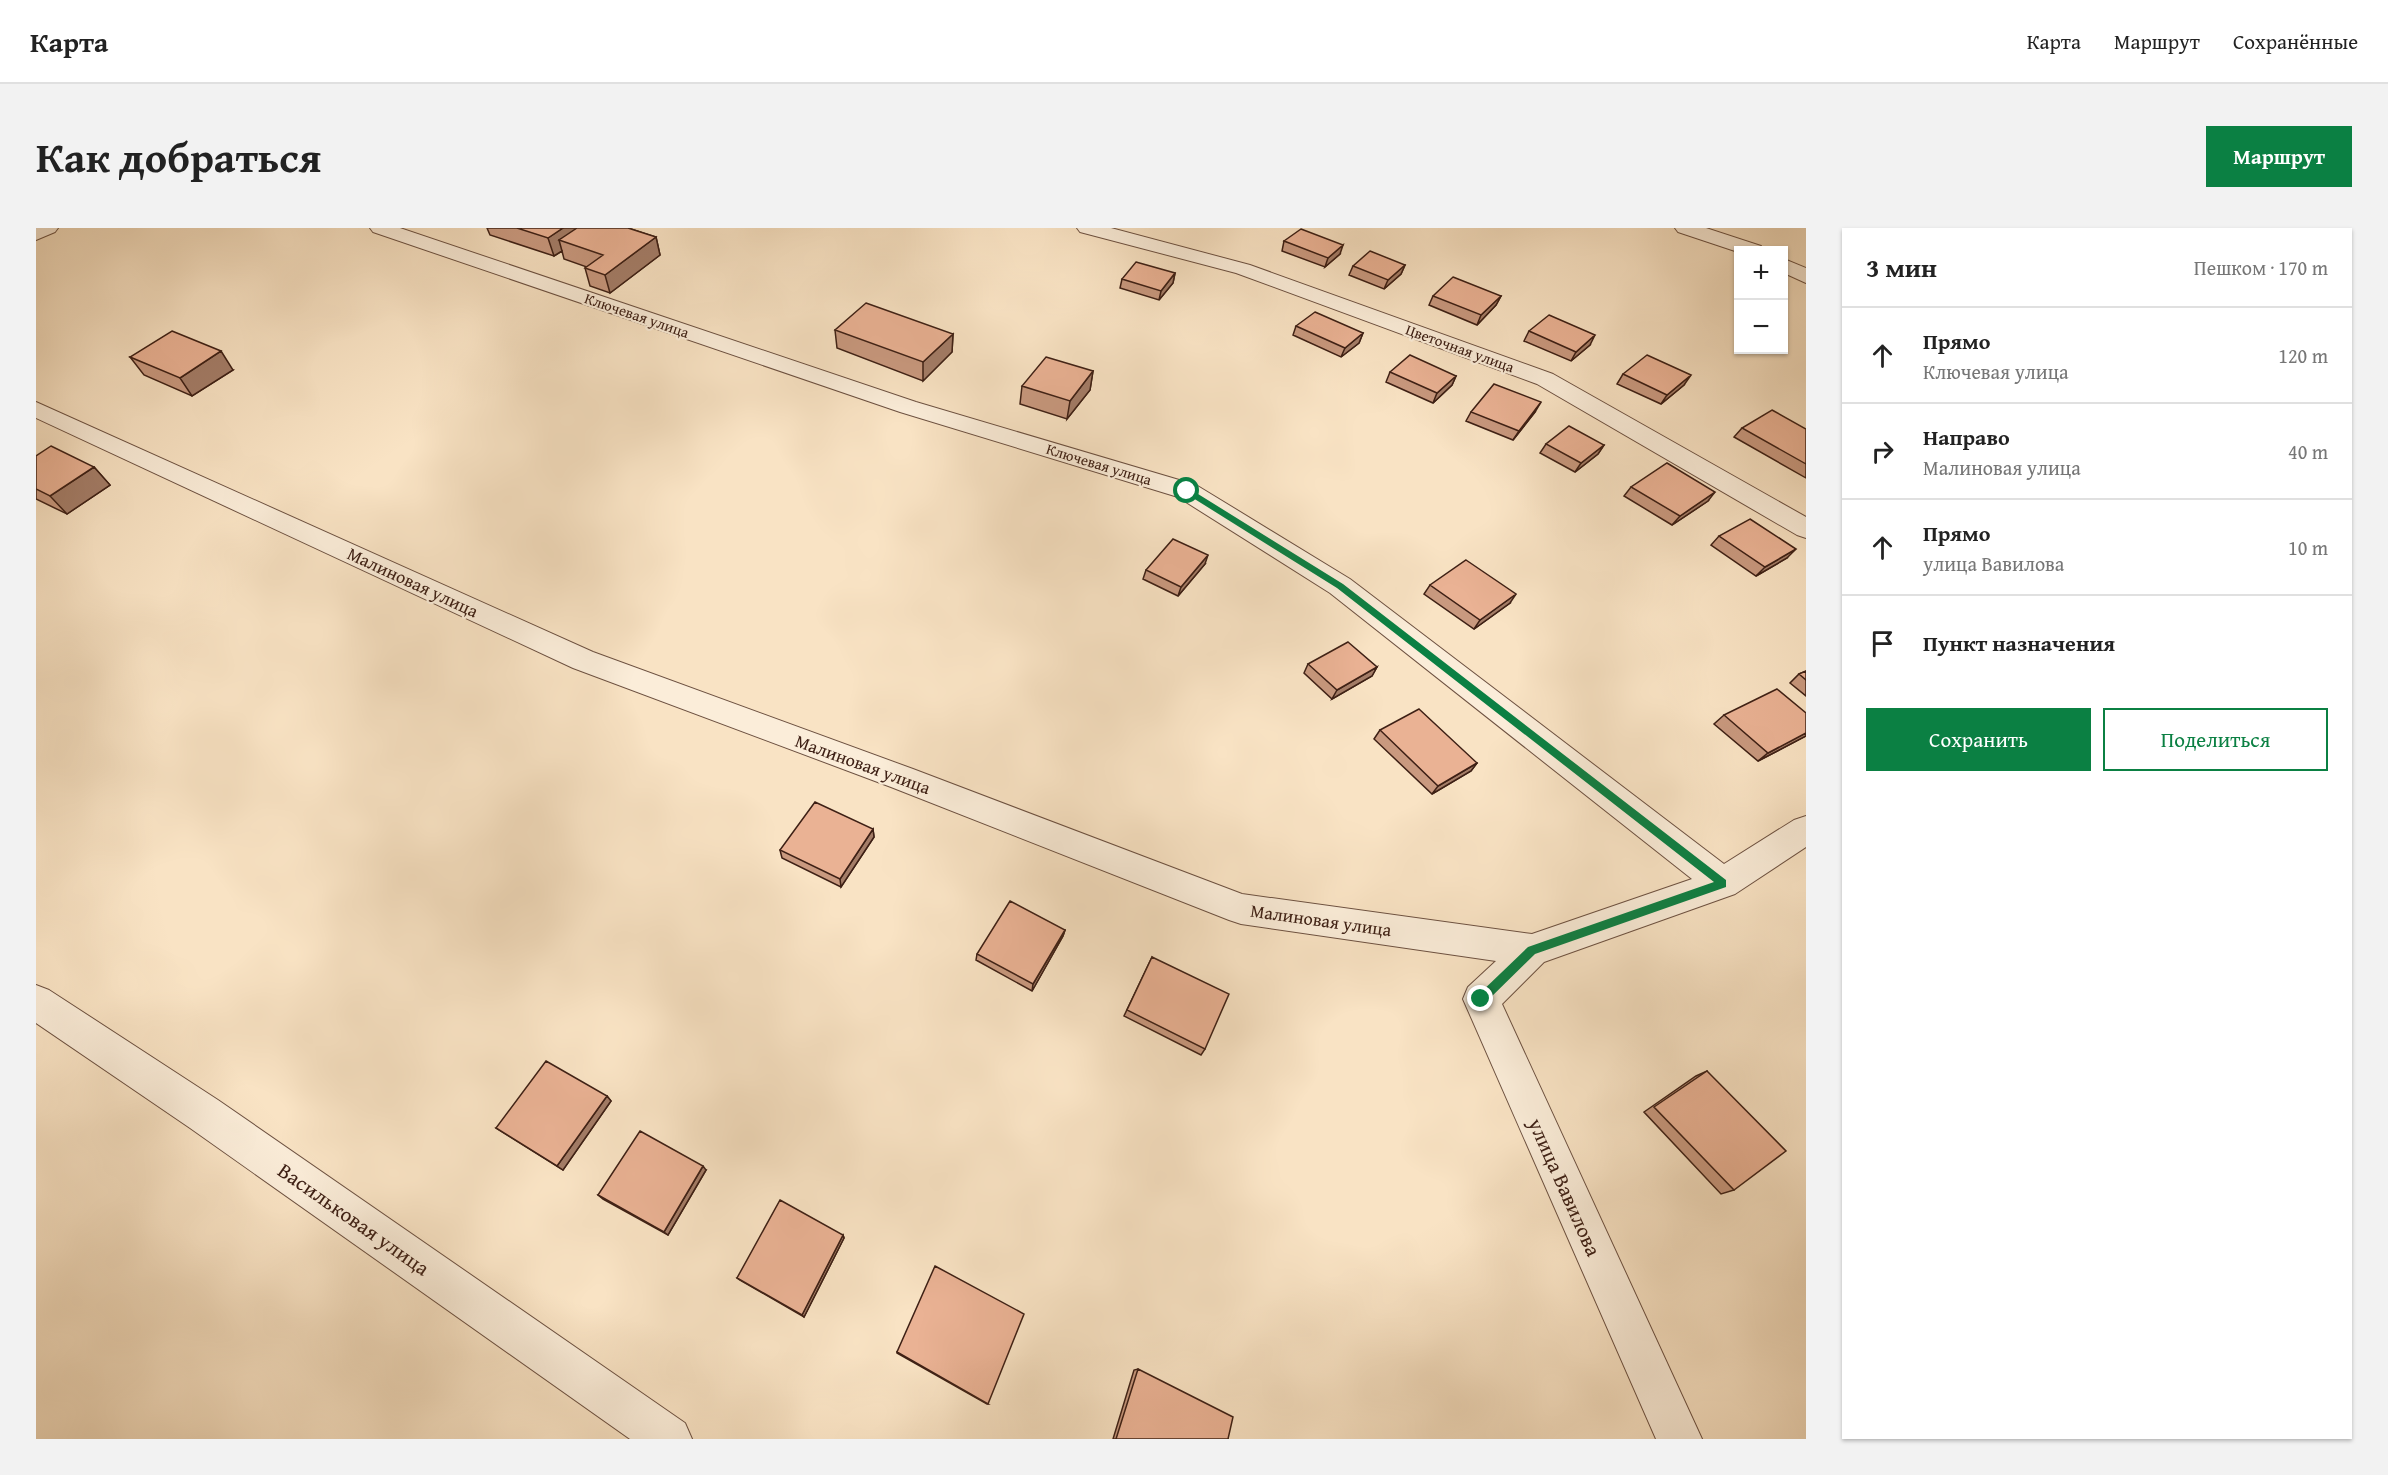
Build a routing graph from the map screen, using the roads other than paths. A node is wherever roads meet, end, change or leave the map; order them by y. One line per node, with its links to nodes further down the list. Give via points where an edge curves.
1 (48, 228): 5 (street)
2 (380, 228): 12 (street, Ключевая улица, via 908,407 1187,491 1340,586)
3 (1087, 228): 10 (street, Цветочная улица, via 1243,269 1545,379)
4 (1685, 228): 6 (street)
5 (36, 234)
6 (1741, 246)
7 (1788, 267): 8 (street)
8 (1806, 276)
9 (36, 409): 13 (street, Малиновая улица, via 583,660 1241,909)
10 (1806, 529)
11 (1806, 830): 12 (street)
12 (1723, 884): 13 (street, Малиновая улица)
13 (1532, 950): 16 (street, улица Вавилова, via 1481,999)
14 (36, 1002): 15 (street, Васильковая улица, via 204,1114)
15 (669, 1439)
16 (1680, 1439)

